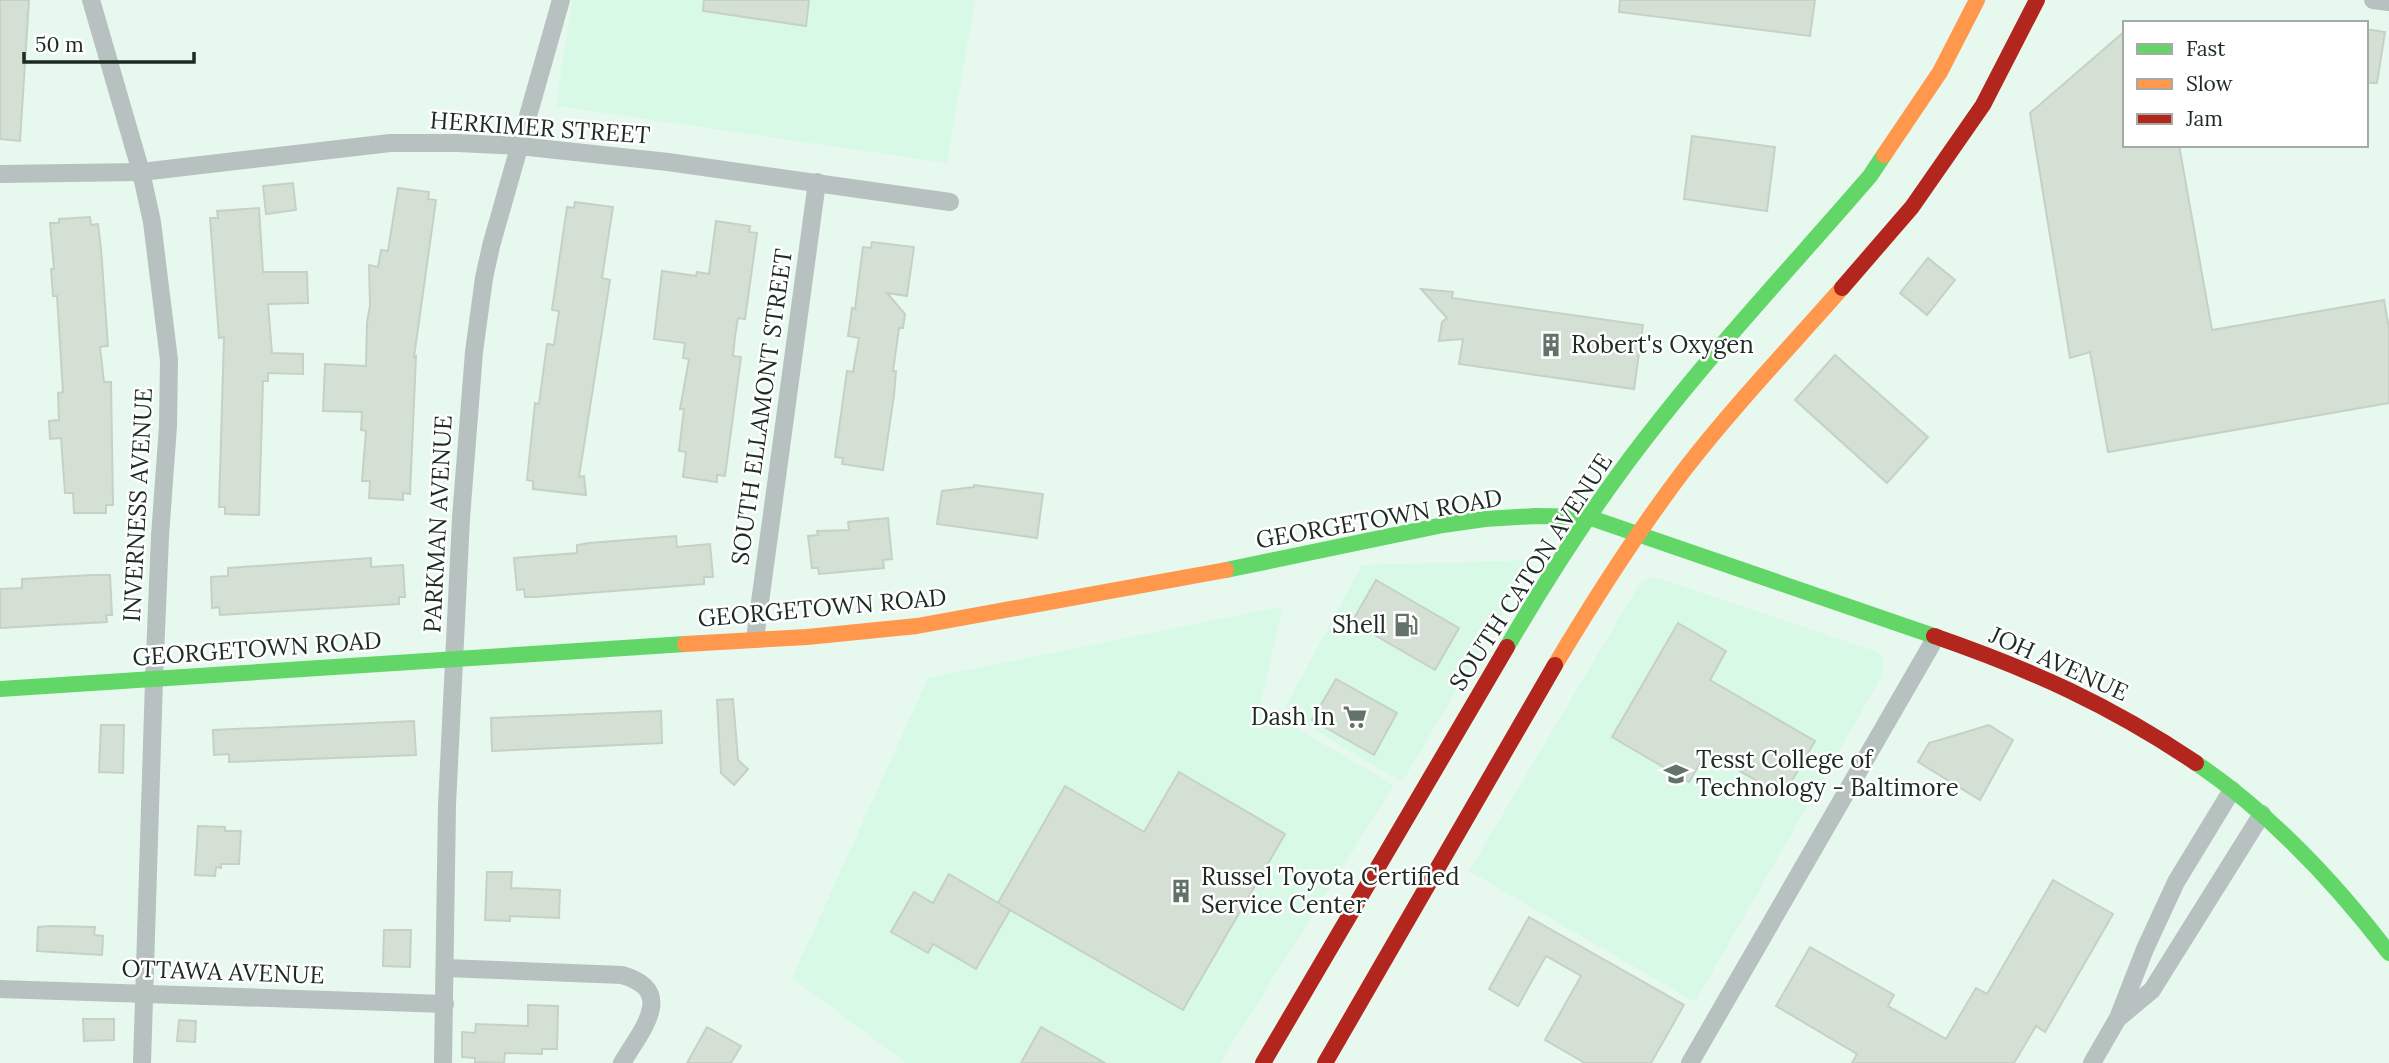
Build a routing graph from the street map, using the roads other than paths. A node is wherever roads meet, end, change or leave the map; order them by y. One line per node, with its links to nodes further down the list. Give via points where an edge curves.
1 (91, 0): 10 (street, INVERNESS AVENUE)
2 (561, 0): 9 (street, PARKMAN AVENUE)
3 (1977, 0): 14 (main road, SOUTH CATON AVENUE, via 1940,72 1870,176 1702,370)
4 (2037, 0): 8 (main road)
5 (2054, 0): 8 (main road)
6 (2372, 0): 7 (street)
7 (2389, 2)
8 (2018, 40): 15 (main road, via 1983,105 1912,207 1738,405)
9 (519, 145): 10 (street, HERKIMER STREET, via 390,143); 12 (street, HERKIMER STREET); 18 (street, PARKMAN AVENUE, via 478,313)
10 (141, 172): 11 (street, HERKIMER STREET); 19 (street, INVERNESS AVENUE, via 152,222 169,360)
11 (0, 174)
12 (817, 182): 13 (street, HERKIMER STREET); 17 (street, SOUTH ELLAMONT STREET)
13 (950, 202)
14 (1588, 517): 15 (main road, GEORGETOWN ROAD); 17 (main road, GEORGETOWN ROAD, via 1476,520 916,626); 32 (main road, SOUTH CATON AVENUE)
15 (1638, 533): 16 (main road, JOH AVENUE); 33 (main road, via 1583,618)
16 (1936, 637): 21 (main road, JOH AVENUE, via 2088,698); 34 (street)
17 (755, 639): 18 (main road, GEORGETOWN ROAD)
18 (455, 657): 19 (main road, GEORGETOWN ROAD); 24 (street, PARKMAN AVENUE, via 447,805)
19 (154, 680): 20 (main road, GEORGETOWN ROAD); 26 (street, INVERNESS AVENUE)
20 (0, 689)
21 (2232, 790): 22 (main road, JOH AVENUE); 28 (street, via 2176,883)
22 (2262, 814): 23 (main road, JOH AVENUE, via 2314,864); 28 (street, via 2152,990)
23 (2389, 953)
24 (446, 968): 27 (street, PARKMAN AVENUE); 31 (street, via 634,979 653,1000 652,1011)
25 (0, 989): 26 (street, OTTAWA AVENUE)
26 (144, 994): 27 (street, OTTAWA AVENUE); 29 (street, INVERNESS AVENUE)
27 (445, 1004): 30 (street, PARKMAN AVENUE)
28 (2118, 1018): 35 (street)
29 (142, 1063)
30 (443, 1063)
31 (622, 1063)
32 (1263, 1063)
33 (1325, 1063)
34 (1690, 1063)
35 (2092, 1063)

